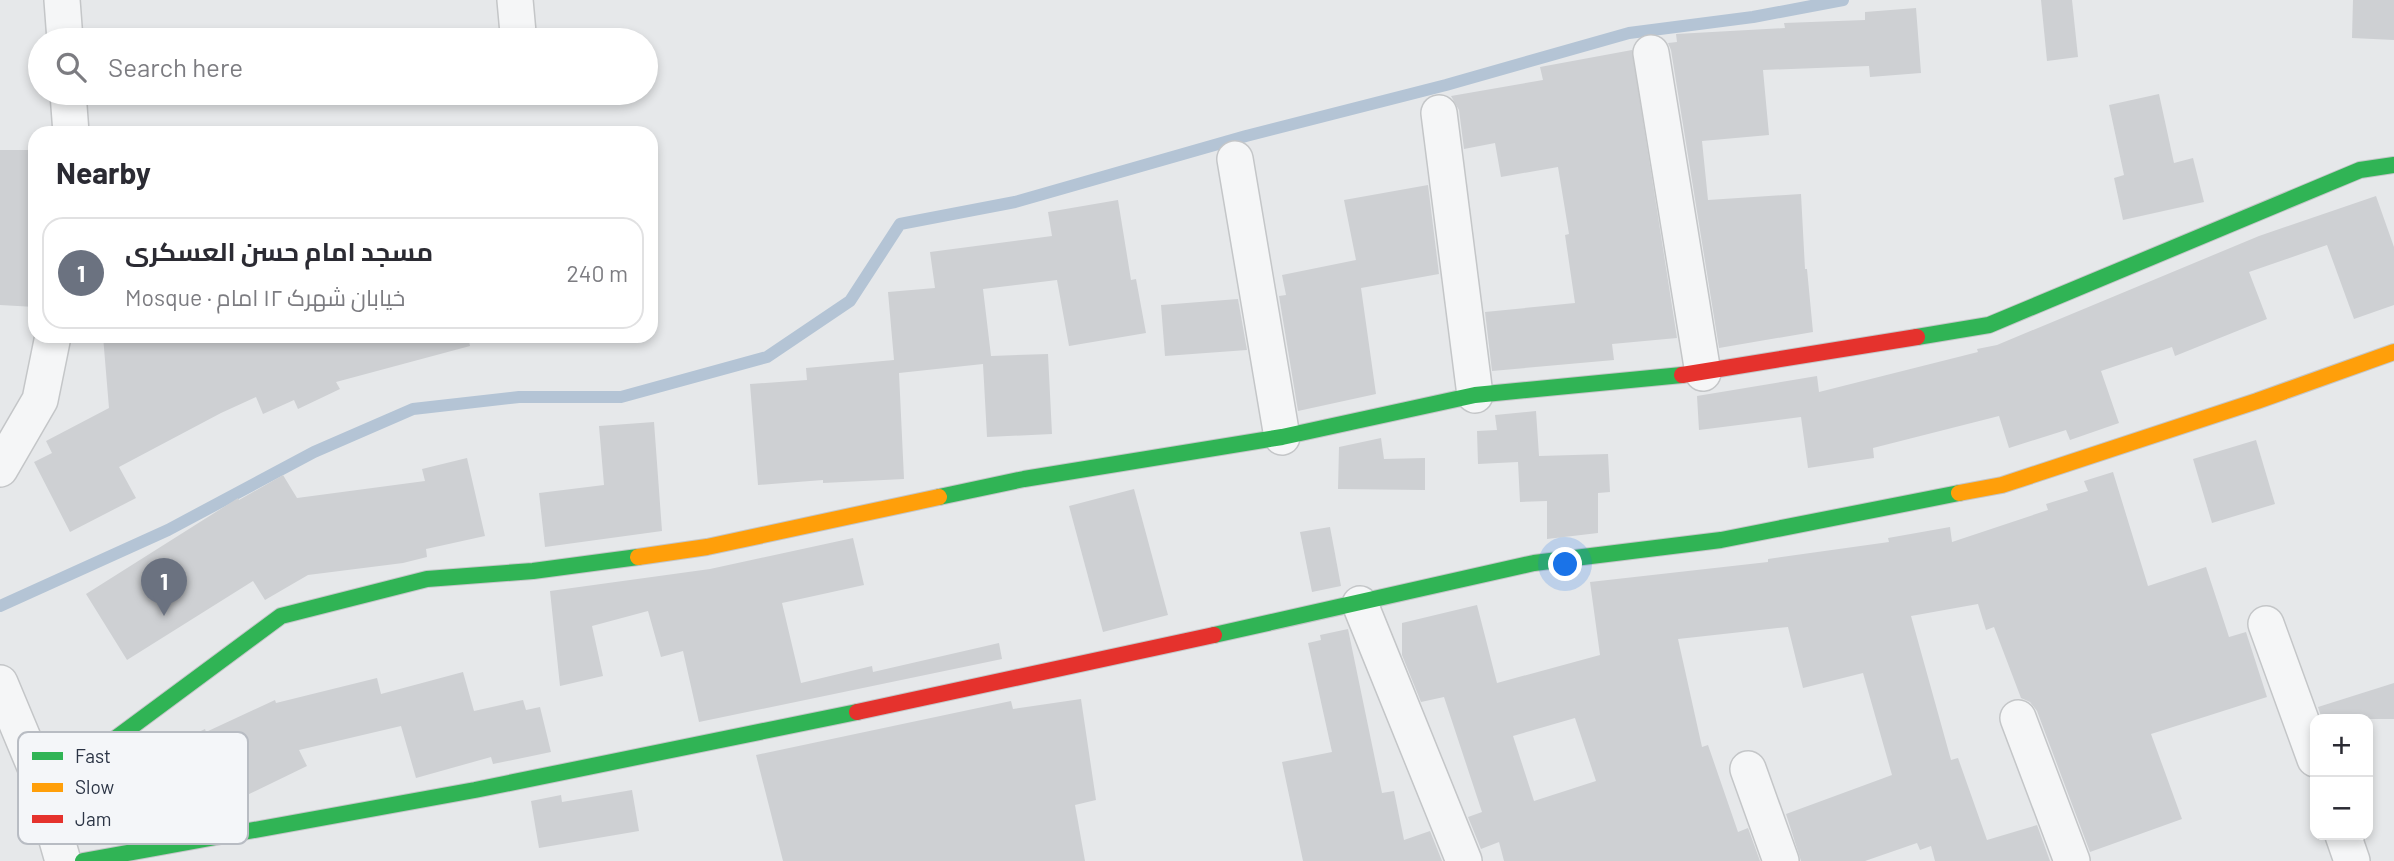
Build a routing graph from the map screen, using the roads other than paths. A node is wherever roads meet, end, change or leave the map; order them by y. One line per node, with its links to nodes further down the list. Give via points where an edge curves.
1 (62, 0): 2 (street)
2 (64, 28)
3 (1651, 53): 11 (street)
4 (69, 105): 6 (street)
5 (1439, 113): 12 (street)
6 (70, 126)
7 (1235, 159): 13 (street)
8 (2394, 165): 11 (street, via 2360,170 1989,325)
9 (52, 343): 14 (street, via 40,400)
10 (2394, 352): 15 (street, via 2002,485 1721,540 1534,563)
11 (1703, 373): 12 (street)
12 (1475, 395): 13 (street)
13 (1282, 437): 20 (street, via 1024,479 707,547 533,571 427,579 281,617)
14 (0, 468)
15 (1360, 604): 23 (street, via 854,713); 29 (street)
16 (2266, 624): 21 (street)
17 (0, 683): 19 (street)
18 (2018, 718): 31 (street)
19 (20, 732)
20 (124, 732)
21 (2310, 745)
22 (1748, 769): 30 (street)
23 (248, 831)
24 (2345, 840): 32 (street)
25 (58, 844): 27 (street)
26 (177, 844): 28 (street)
27 (63, 861)
28 (83, 861)
29 (1464, 861)
30 (1780, 861)
31 (2072, 861)
32 (2352, 861)

